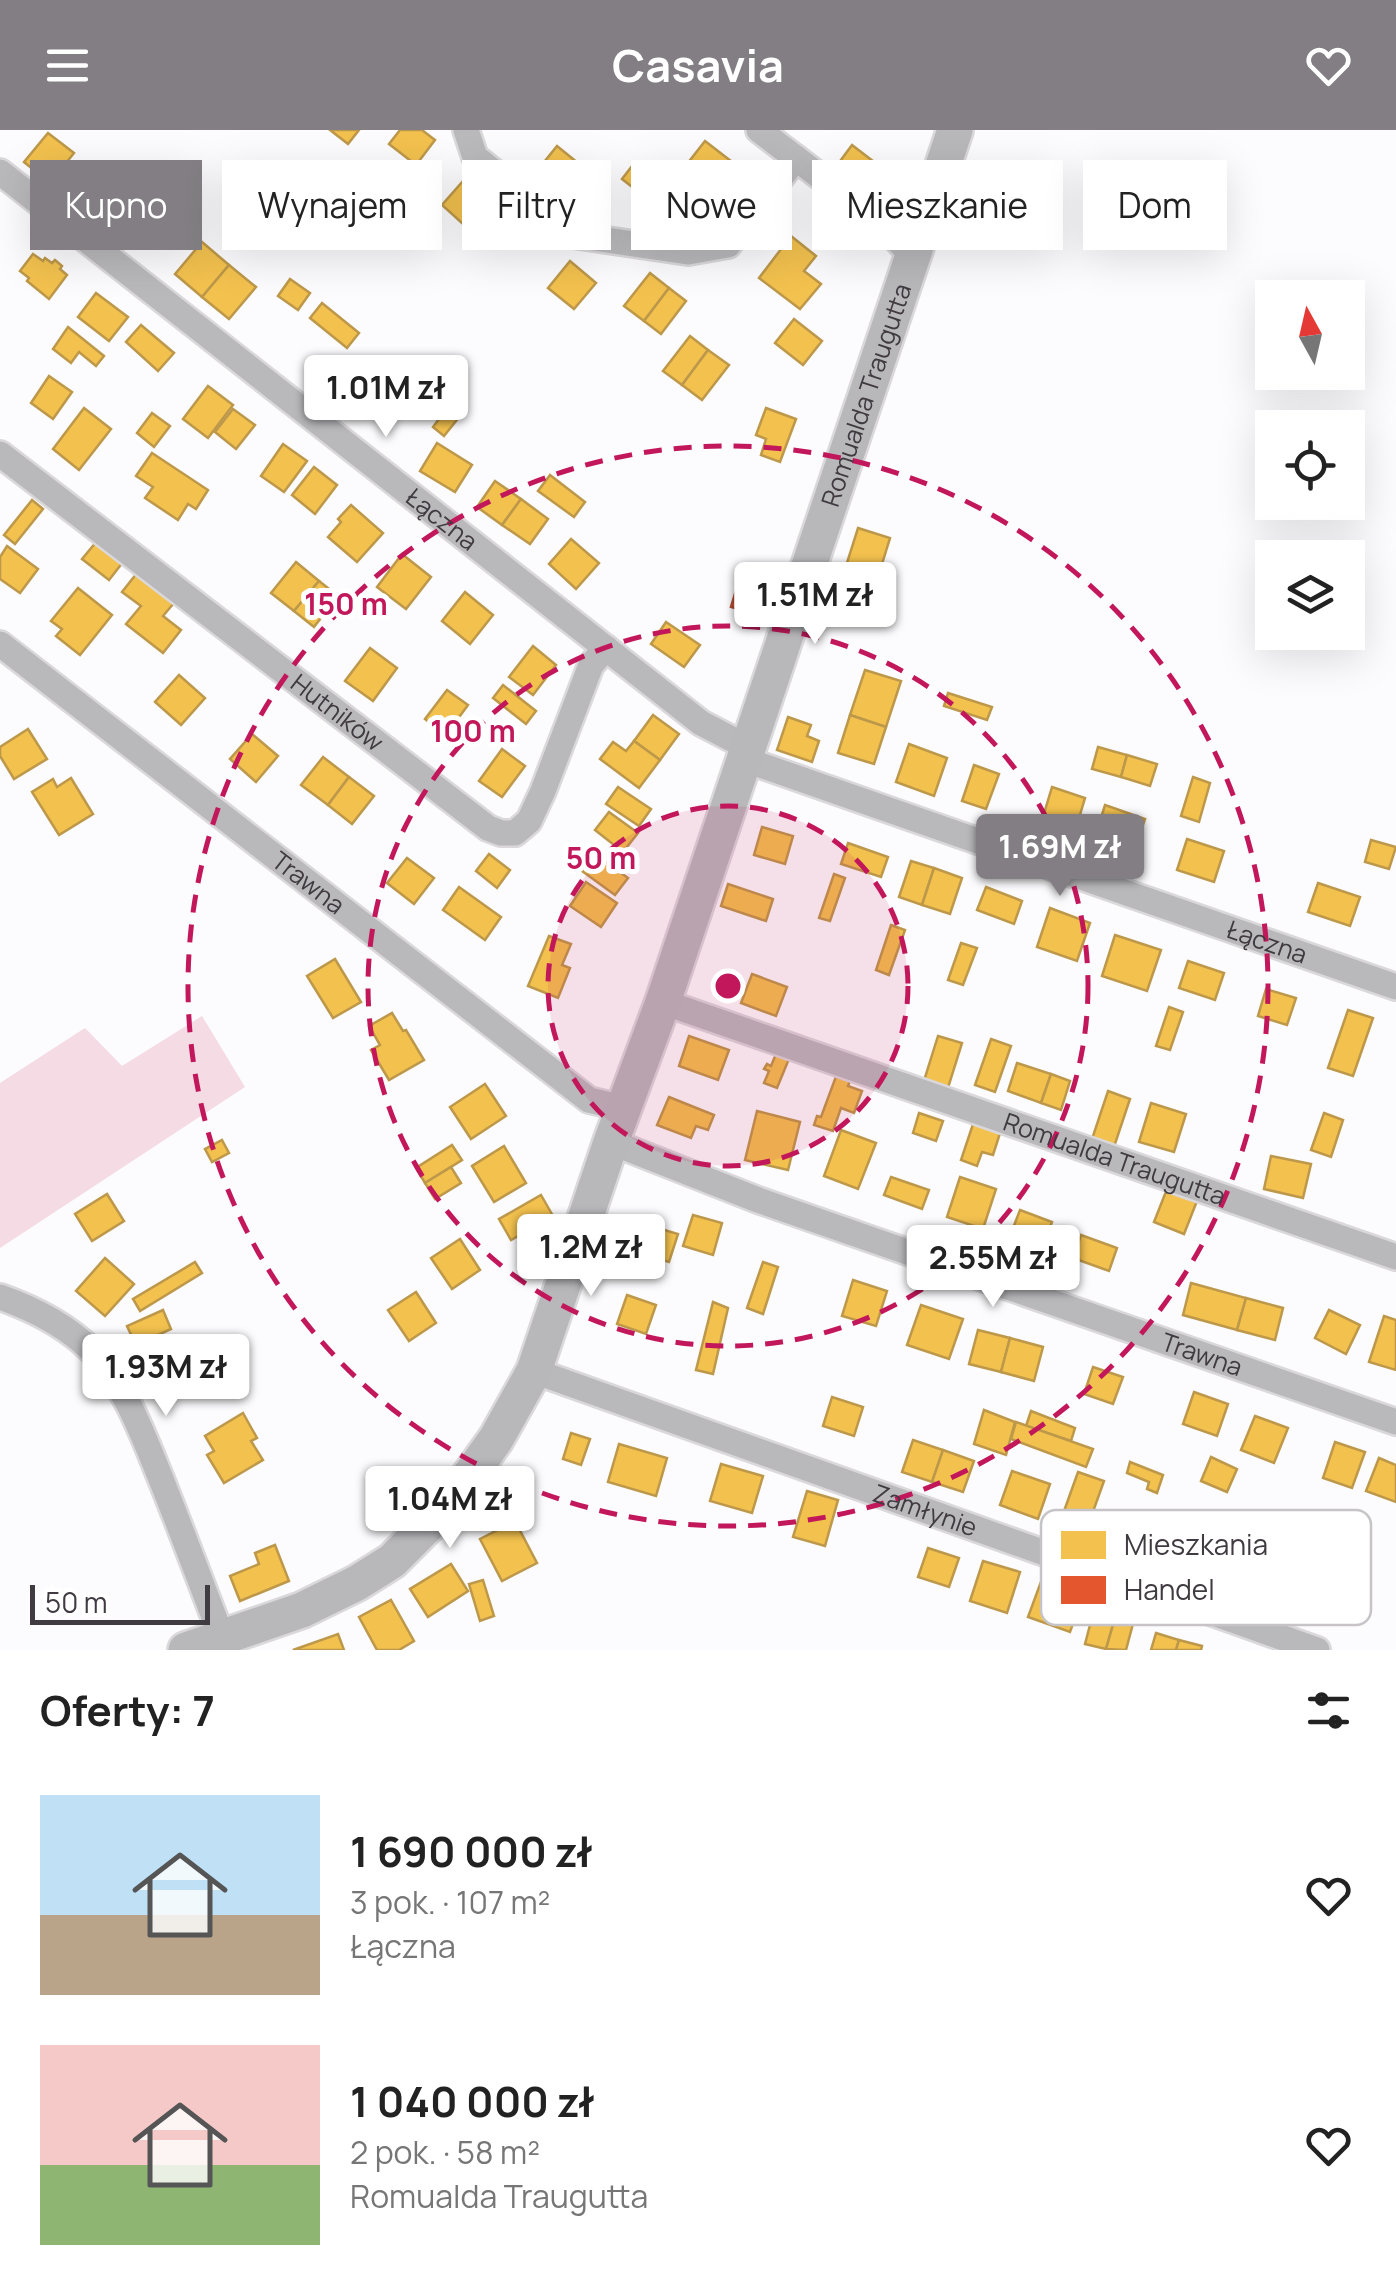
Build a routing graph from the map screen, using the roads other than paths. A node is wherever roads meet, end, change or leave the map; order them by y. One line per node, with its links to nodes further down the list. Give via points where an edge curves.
1 (466, 130): 4 (street, via 476,157 573,236 688,252 728,245)
2 (759, 130): 4 (street)
3 (955, 130): 6 (main road, Romualda Traugutta)
4 (796, 158): 6 (street)
5 (0, 172): 9 (street, Łączna)
6 (912, 256): 10 (main road, Romualda Traugutta)
7 (0, 454): 9 (street, Hutników, via 501,833 516,833 529,821 591,664)
8 (0, 644): 13 (street, Trawna, via 588,1100)
9 (606, 648): 10 (street, Łączna)
10 (745, 753): 11 (street, Łączna); 12 (main road, Romualda Traugutta)
11 (1396, 986)
12 (664, 1002): 13 (main road, Romualda Traugutta); 15 (street, Romualda Traugutta)
13 (623, 1108): 14 (main road, Romualda Traugutta)
14 (611, 1142): 17 (main road, Romualda Traugutta); 18 (street, Trawna, via 758,1200)
15 (1396, 1257)
16 (0, 1297): 21 (street, via 63,1326 116,1383 145,1440)
17 (534, 1371): 19 (street, Zamłynie); 21 (main road, Romualda Traugutta, via 450,1503 392,1561)
18 (1396, 1422)
19 (1041, 1551)
20 (1248, 1625): 23 (street, Zamłynie)
21 (222, 1644): 22 (main road, Romualda Traugutta)
22 (186, 1650)
23 (1318, 1650)

